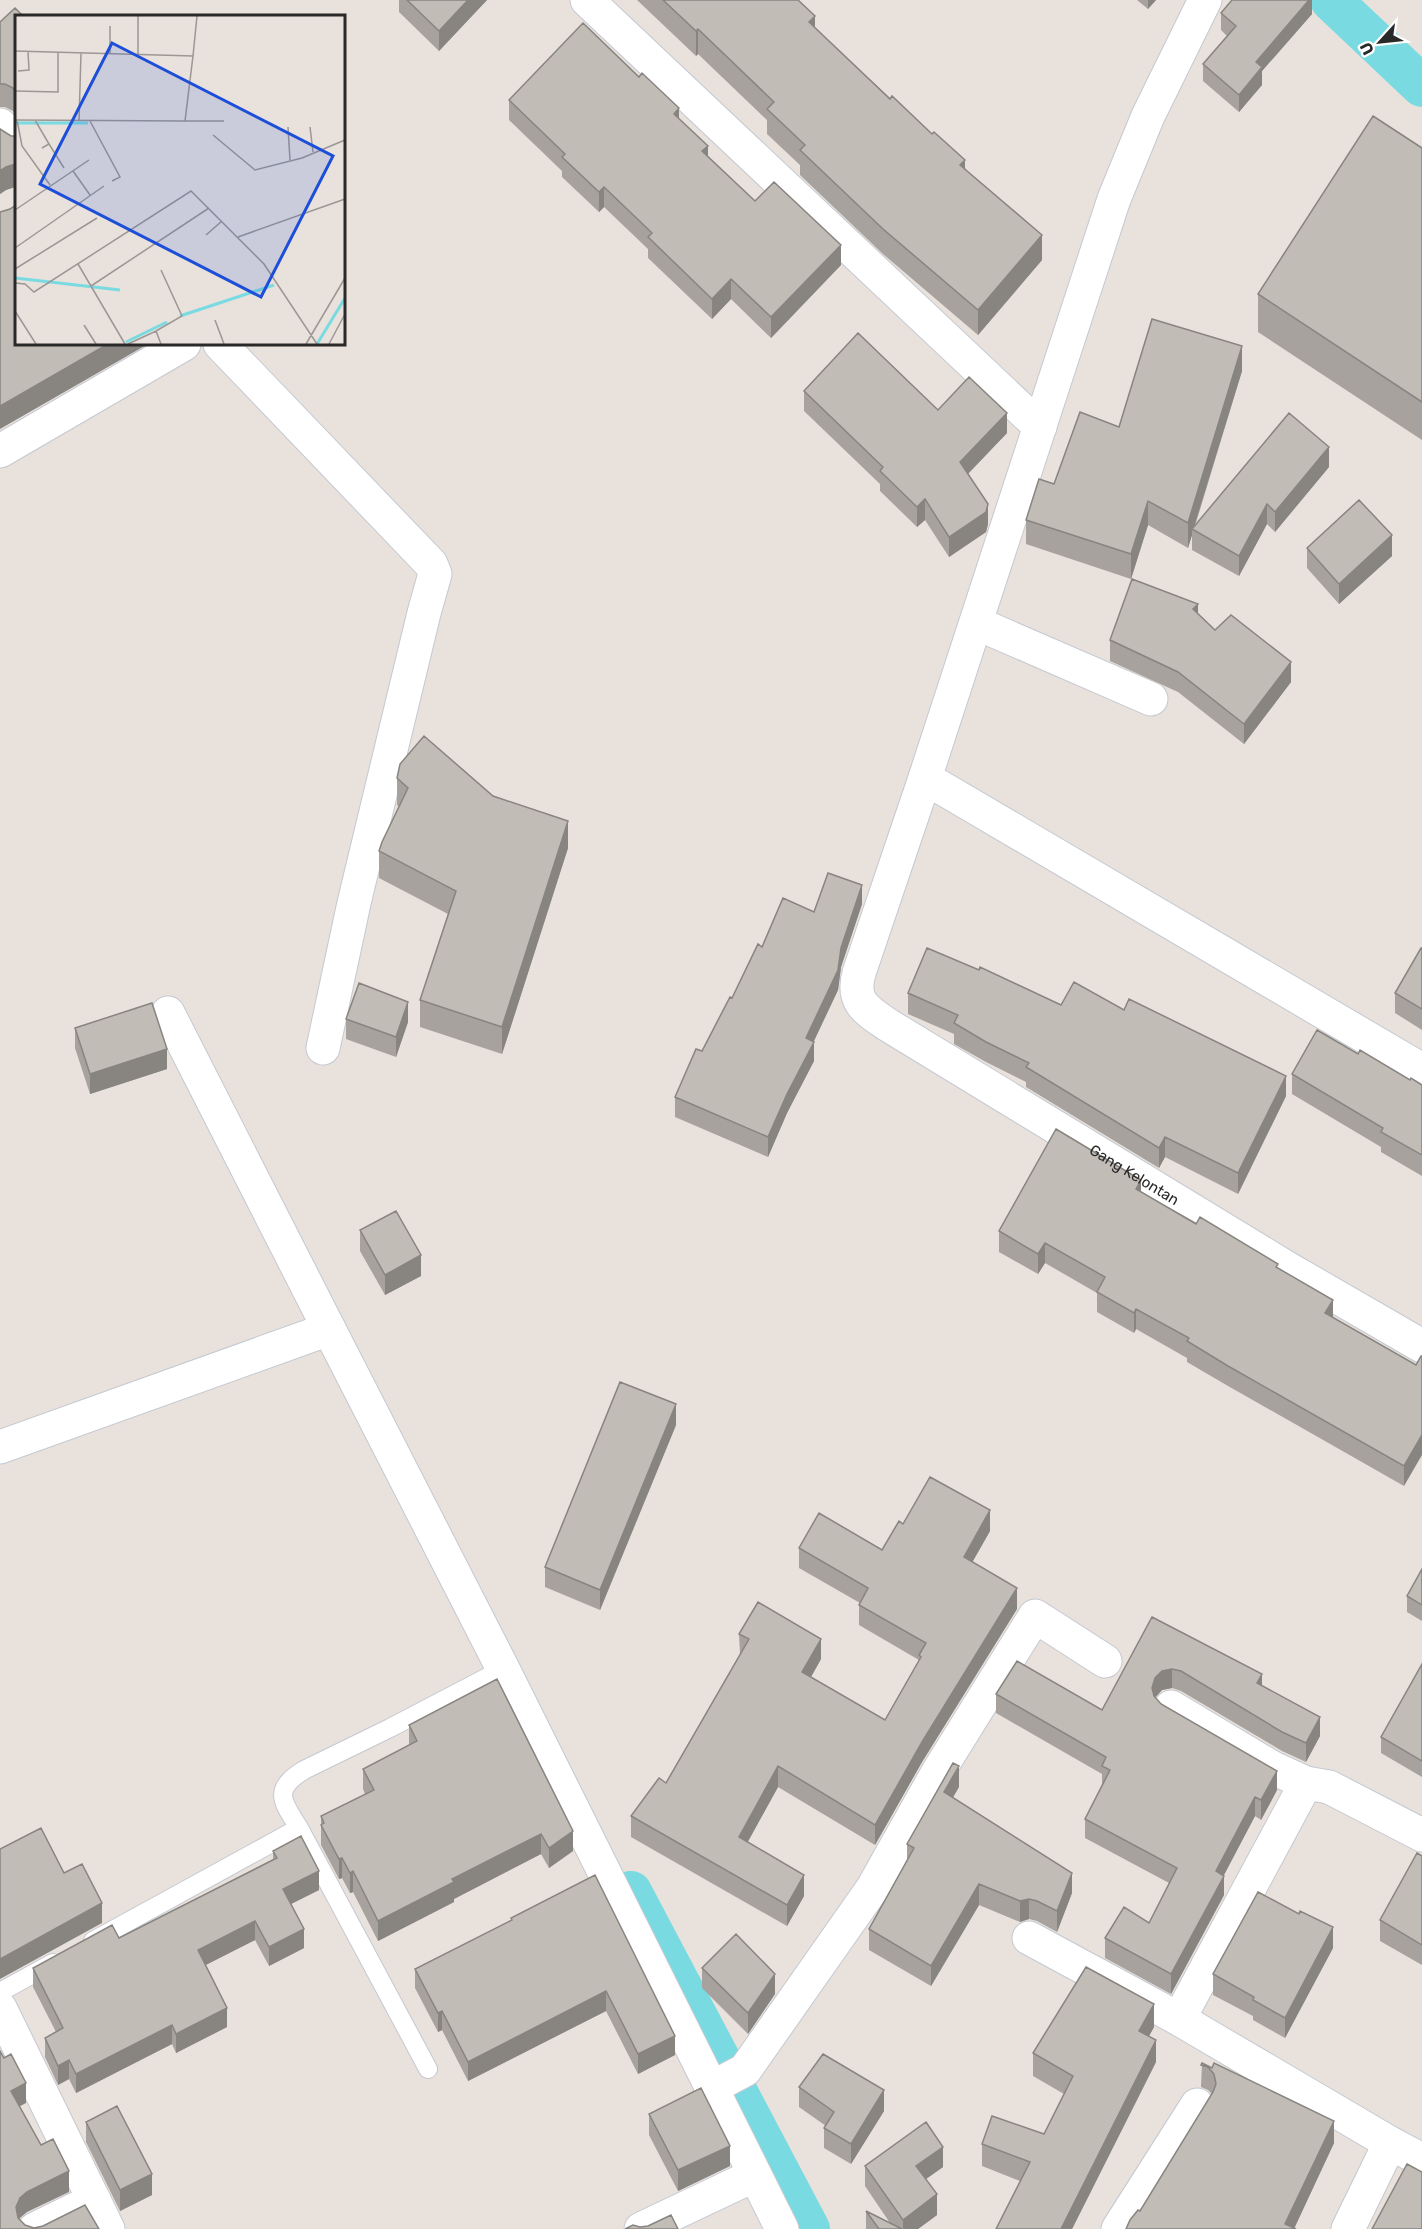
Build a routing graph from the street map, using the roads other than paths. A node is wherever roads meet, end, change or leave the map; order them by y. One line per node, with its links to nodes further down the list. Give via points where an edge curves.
1 (587, 0): 7 (street)
2 (1204, 0): 7 (street, via 1114,199)
3 (0, 125): 4 (street)
4 (15, 140)
5 (182, 345): 8 (street)
6 (221, 345): 13 (street, via 431,564 435,574 356,891)
7 (1040, 427): 9 (street)
8 (0, 451)
9 (976, 623): 10 (street); 11 (street)
10 (1151, 699)
11 (926, 778): 14 (street); 16 (street, Gang Kelontan, via 859,973 856,992 861,1004 888,1026)
12 (168, 1013): 15 (street)
13 (323, 1048)
14 (1422, 1071)
15 (329, 1329): 17 (street); 19 (street)
16 (1422, 1346)
17 (0, 1447)
18 (1105, 1661): 29 (street, via 1035,1616 938,1772 872,1889 745,2070)
19 (503, 1669): 22 (lane, via 291,1778 282,1796); 29 (street)
20 (1171, 1707): 21 (street, via 1273,1768)
21 (1306, 1783): 23 (street, via 1329,1787); 27 (street)
22 (299, 1828): 25 (lane); 28 (lane)
23 (1422, 1835)
24 (1029, 1938): 27 (street)
25 (0, 1992)
26 (0, 2008): 34 (street)
27 (1179, 2019): 31 (street)
28 (428, 2069)
29 (711, 2088): 33 (street)
30 (1197, 2105): 38 (street)
31 (1390, 2144): 32 (street); 39 (street)
32 (1422, 2160)
33 (755, 2175): 36 (street); 37 (street)
34 (101, 2215): 35 (street)
35 (35, 2229)
36 (641, 2229)
37 (782, 2229)
38 (1118, 2229)
39 (1348, 2229)

